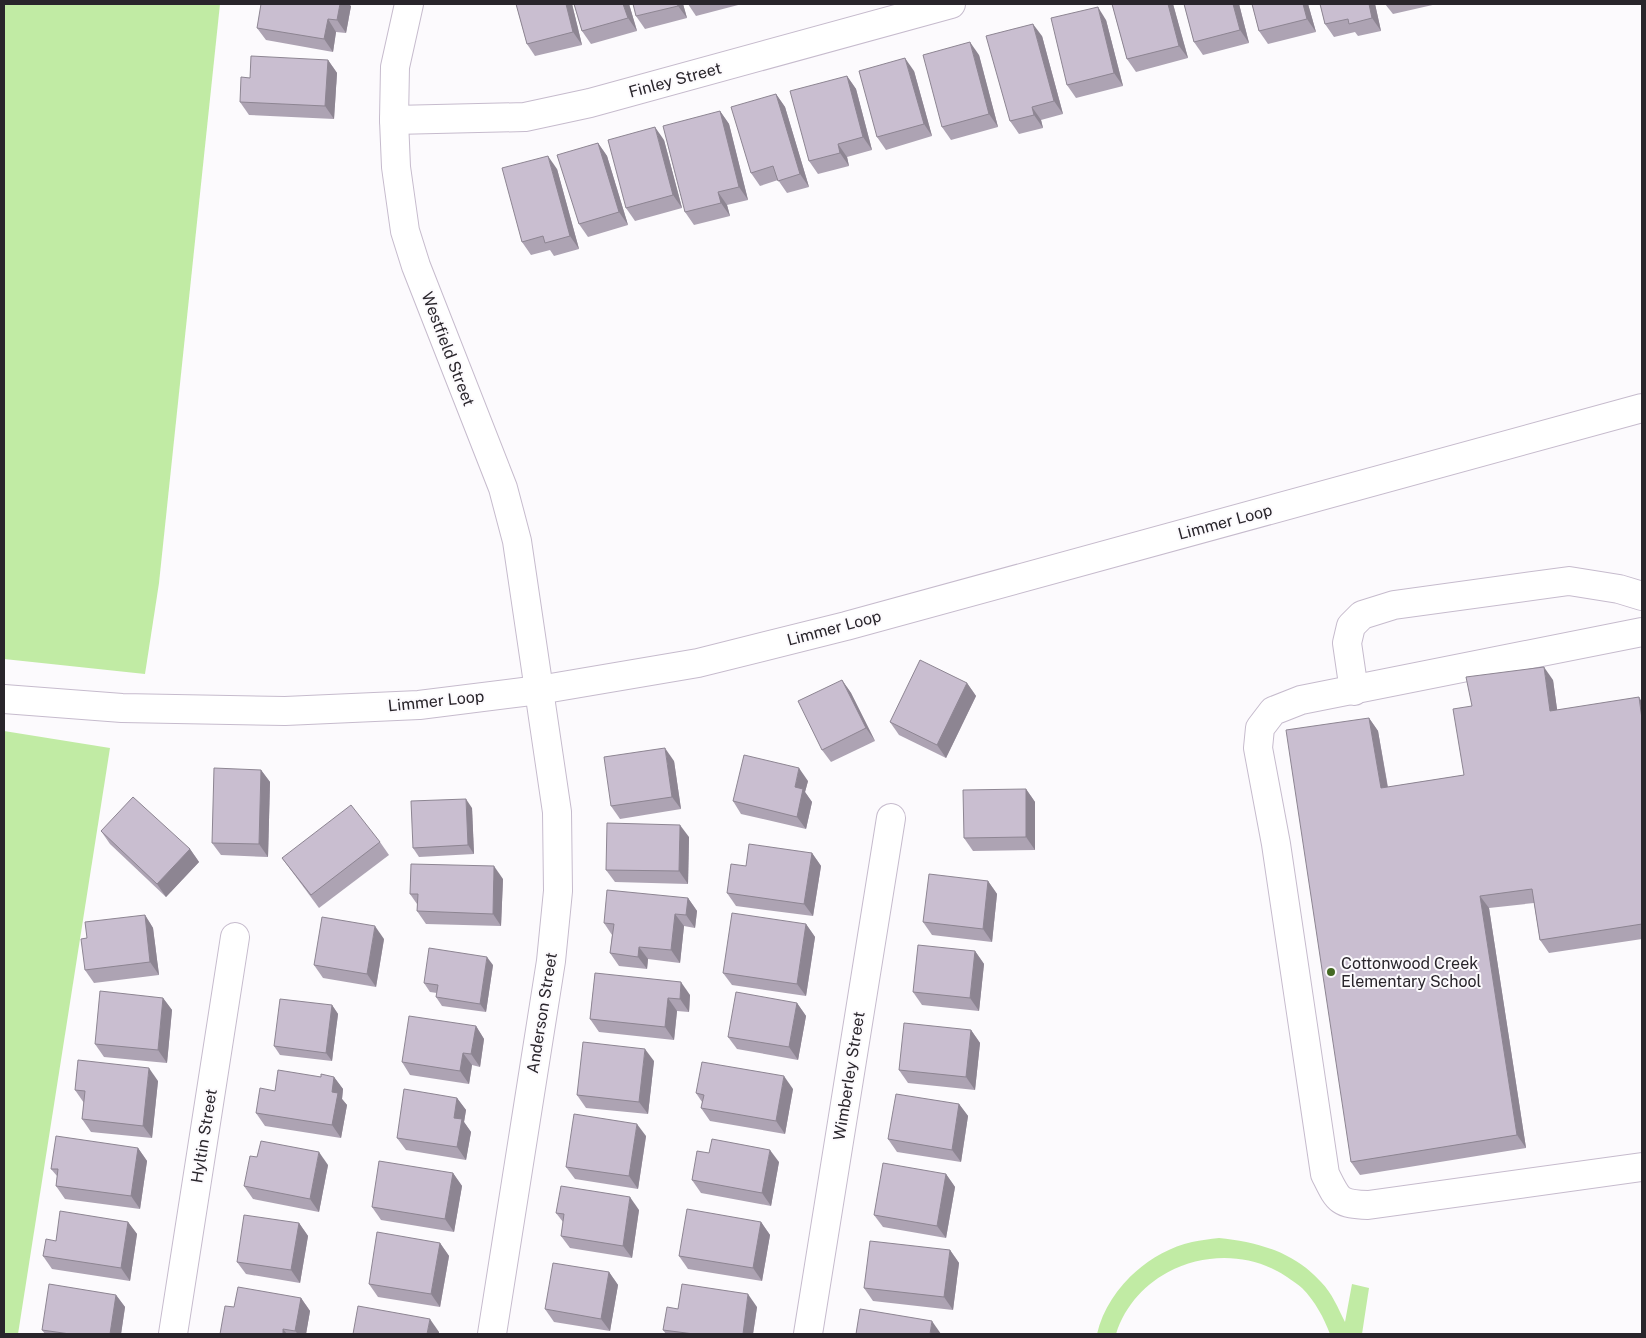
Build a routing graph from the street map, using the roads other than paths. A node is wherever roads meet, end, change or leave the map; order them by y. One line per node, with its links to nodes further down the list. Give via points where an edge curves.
1 (409, 4): 3 (street, Westfield Street, via 395,67)
2 (951, 4): 3 (street, Finley Street, via 525,118)
3 (394, 120): 7 (street, Westfield Street, via 396,167 405,231 503,488 517,541)
4 (1642, 408): 7 (street, Limmer Loop, via 827,631 698,663)
5 (1642, 596): 8 (street, via 1569,581 1394,605 1362,615 1351,626 1347,643)
6 (1642, 632): 8 (street)
7 (539, 690): 9 (street, Limmer Loop, via 419,705 286,711 122,708); 14 (street, Anderson Street, via 557,812 558,891 551,961)
8 (1354, 690): 12 (street, via 1301,700 1273,711 1260,728 1258,748 1276,844 1325,1174 1337,1197 1348,1204 1368,1205)
9 (4, 699)
10 (891, 818): 15 (street, Wimberley Street)
11 (235, 937): 13 (street, Hyltin Street)
12 (1642, 1167)
13 (173, 1334)
14 (492, 1334)
15 (808, 1334)

